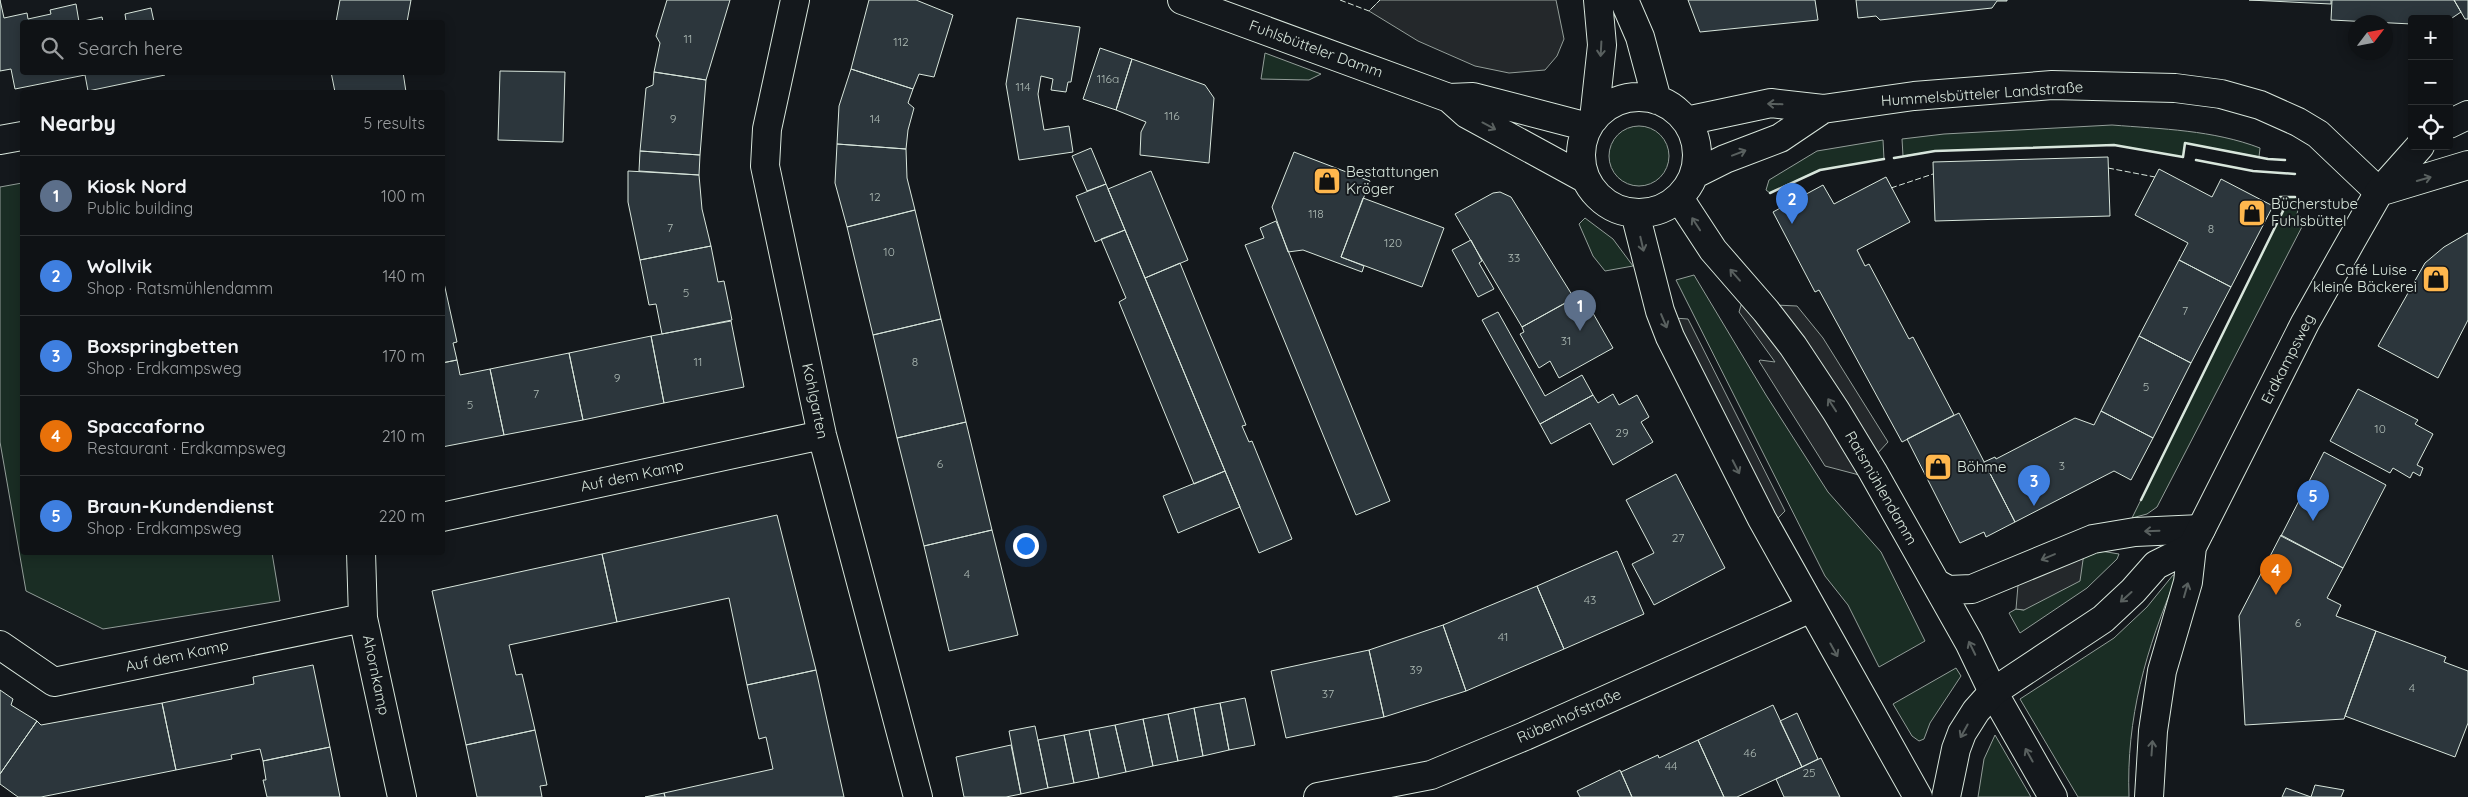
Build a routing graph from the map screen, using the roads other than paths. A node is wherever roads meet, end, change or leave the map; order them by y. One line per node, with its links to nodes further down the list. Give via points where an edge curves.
1 (795, 0): 21 (street, Kohlgarten, via 766,129 765,166)
2 (1182, 0): 5 (street, Fuhlsbütteler Damm)
3 (1598, 0): 11 (street, one-way to 11, via 1602,45)
4 (1624, 0): 6 (street, via 1640,37)
5 (1449, 98): 11 (street, Fuhlsbütteler Damm, via 1473,97); 17 (street, Fuhlsbütteler Damm, one-way to 17, via 1467,114)
6 (1657, 100): 9 (street, via 1674,108); 11 (street, via 1640,97 1623,100 1607,107)
7 (1823, 109): 9 (street, Hummelsbütteler Landstraße, one-way to 9, via 1771,103); 16 (street, Hummelsbütteler Landstraße, one-way to 7, via 1780,138); 18 (street, Hummelsbütteler Landstraße, via 1914,96 2052,85 2175,88 2221,94 2260,105 2305,126 2335,149)
8 (2468, 115): 10 (street)
9 (1686, 121): 16 (street, via 1695,137 1698,155)
10 (2453, 122)
11 (1591, 123): 17 (street, via 1582,144)
12 (20, 136): 13 (street)
13 (0, 140)
14 (2417, 150): 18 (street, Erdkampsweg)
15 (2468, 165): 18 (street, one-way to 15)
16 (1695, 174): 19 (street)
17 (1586, 179): 20 (street, via 1606,203)
18 (2380, 192): 23 (street, Erdkampsweg, via 2305,323)
19 (1679, 198): 20 (street, via 1651,213); 25 (street, Ratsmühlendamm, one-way to 19, via 1873,472 1793,346 1713,250)
20 (1635, 213): 26 (street, one-way to 26, via 1660,311 1670,337)
21 (822, 435): 22 (street, Auf dem Kamp); 31 (street, Kohlgarten)
22 (445, 516)
23 (2196, 538): 25 (street, one-way to 25, via 2135,532 2093,538 1972,589 1948,590); 29 (street, one-way to 29, via 2156,565 2133,592 2103,618); 36 (street, Erdkampsweg, one-way to 23, via 2153,731 2162,671 2188,582)
24 (362, 555): 27 (street, Ahornkamp)
25 (1936, 583): 29 (street, Ratsmühlendamm, one-way to 25)
26 (1811, 608): 32 (street, Rübenhofstraße, via 1431,775); 33 (street, one-way to 33)
27 (363, 618): 28 (street, Auf dem Kamp, via 54,682); 30 (street, Ahornkamp)
28 (0, 646)
29 (1993, 692): 34 (street, one-way to 34, via 1962,733); 35 (street, Ratsmühlendamm, one-way to 29)
30 (402, 797)
31 (918, 797)
32 (1318, 797)
33 (1918, 797)
34 (1946, 797)
35 (2053, 797)
36 (2150, 797)

